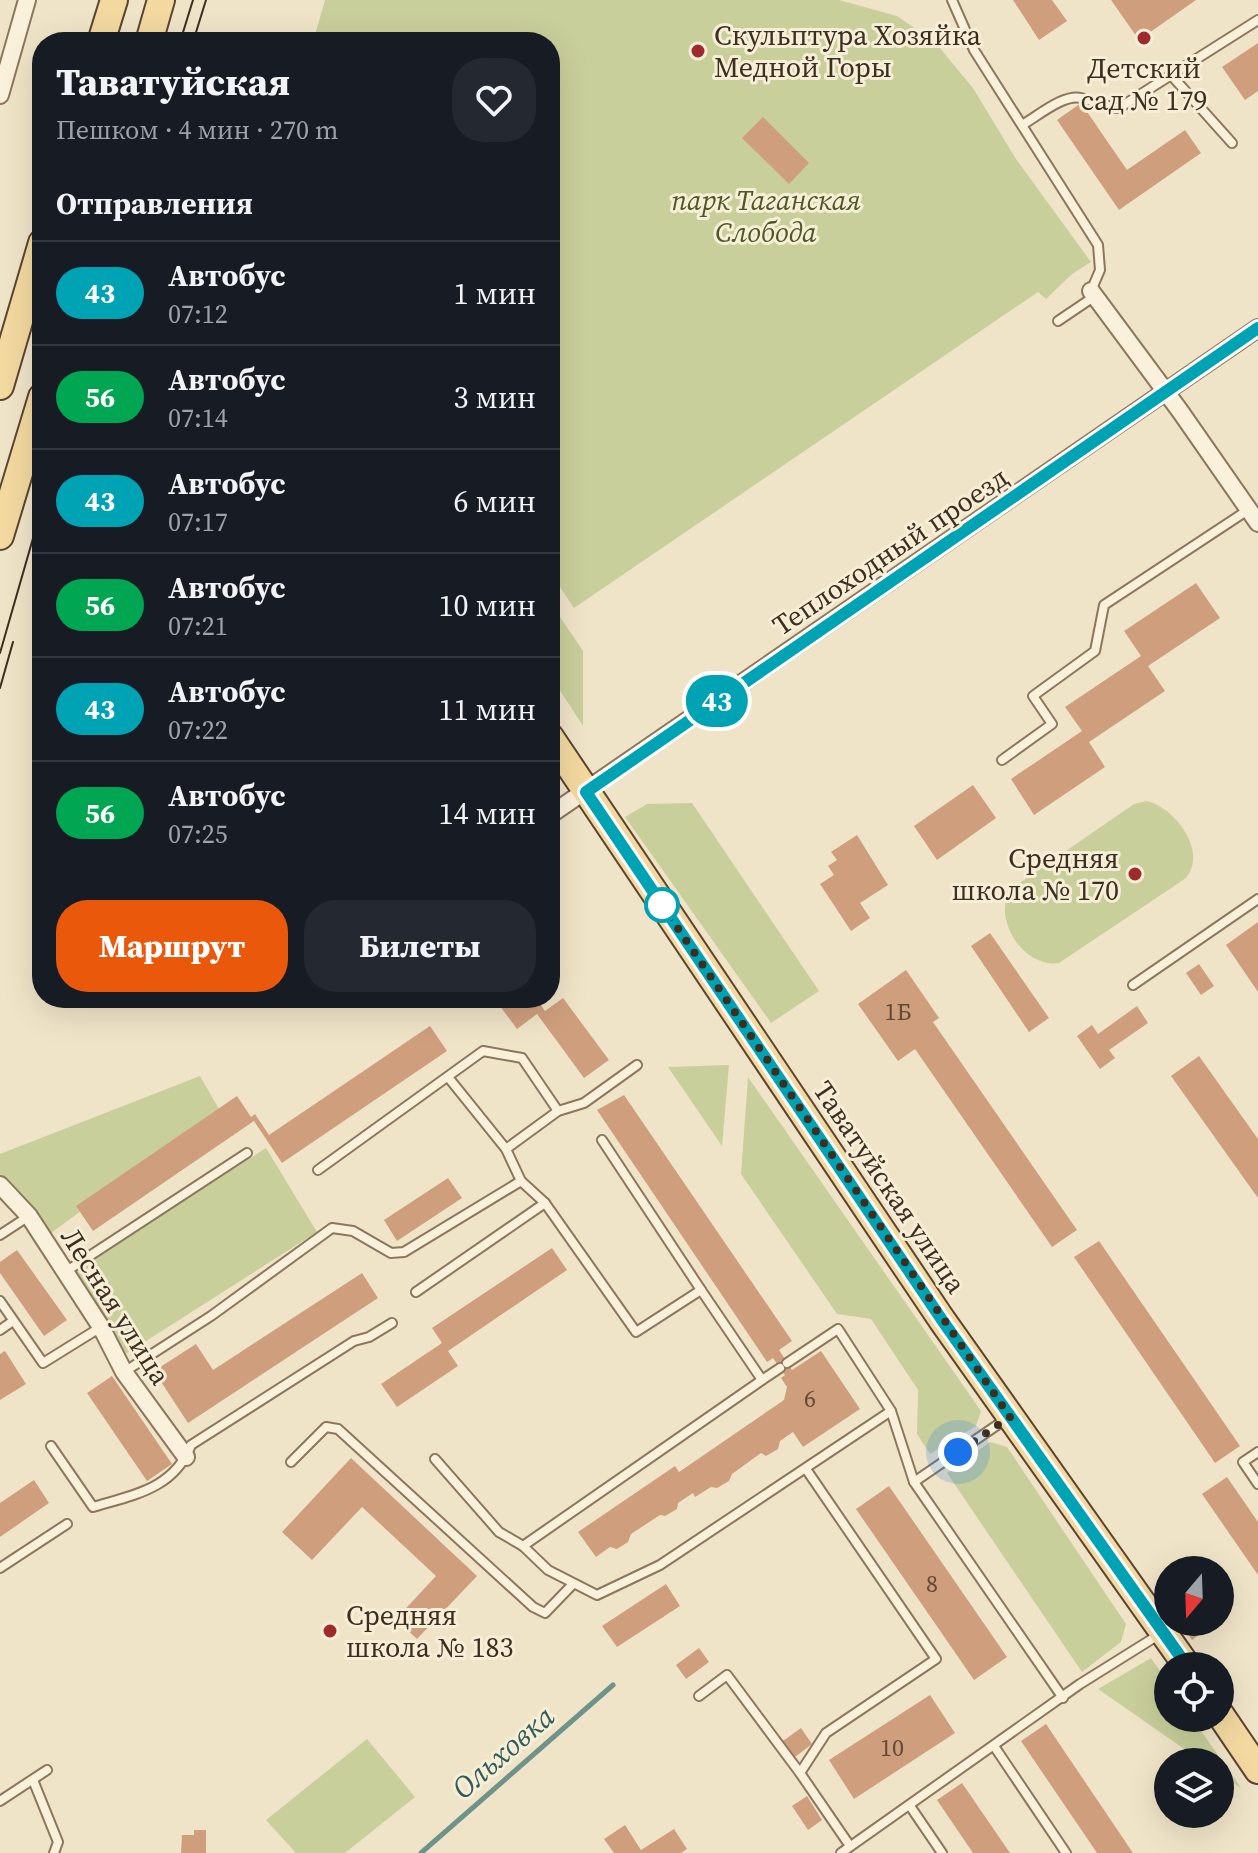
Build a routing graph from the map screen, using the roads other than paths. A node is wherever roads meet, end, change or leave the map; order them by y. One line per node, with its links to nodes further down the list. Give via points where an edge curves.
1 (27, 0): 9 (street)
2 (114, 0): 6 (main road)
3 (161, 0): 7 (main road)
4 (952, 0): 10 (lane, via 974,50)
5 (1258, 20): 8 (lane)
6 (104, 32)
7 (152, 32)
8 (1172, 76): 10 (lane, via 1119,108 1079,97); 11 (lane)
9 (1, 91)
10 (1022, 125): 13 (lane, via 1098,245 1100,270)
11 (1232, 143)
12 (32, 277): 16 (main road)
13 (1093, 293): 14 (lane); 17 (street)
14 (1058, 321)
15 (1258, 328): 17 (street, Теплоходный проезд)
16 (0, 386)
17 (1167, 393): 19 (street); 23 (street, Теплоходный проезд)
18 (32, 430): 20 (main road)
19 (1253, 516): 22 (lane, via 1104,605 1095,651 1033,696 1052,724)
20 (0, 536)
21 (560, 752): 23 (main road, Таватуйская улица)
22 (1002, 760)
23 (586, 792): 24 (street, Теплоходный проезд); 50 (main road, Таватуйская улица)
24 (560, 809)
25 (1258, 899): 26 (lane)
26 (1133, 985)
27 (637, 1065): 29 (lane, via 584,1103)
28 (448, 1077): 29 (lane, via 483,1051 522,1058); 31 (lane); 33 (lane)
29 (558, 1111): 31 (lane)
30 (602, 1140): 40 (lane)
31 (506, 1149): 34 (lane)
32 (247, 1153): 39 (lane)
33 (318, 1170)
34 (521, 1181): 36 (lane); 47 (lane, via 404,1252 391,1253 353,1231 332,1228)
35 (0, 1185): 37 (street, Лесная улица)
36 (545, 1203): 40 (lane, via 636,1332); 41 (lane)
37 (29, 1216): 38 (lane); 39 (street, Лесная улица)
38 (0, 1235)
39 (65, 1272): 45 (street, Лесная улица)
40 (701, 1290): 48 (lane)
41 (416, 1292)
42 (0, 1301): 43 (lane)
43 (13, 1321): 45 (lane, via 43,1363); 46 (lane)
44 (392, 1323): 53 (lane, via 354,1341 191,1445)
45 (101, 1327): 47 (street, Лесная улица)
46 (0, 1330)
47 (124, 1372): 53 (street, Лесная улица)
48 (762, 1380): 49 (lane, via 838,1329); 60 (lane)
49 (891, 1411): 56 (lane); 57 (lane)
50 (1010, 1417): 57 (lane); 63 (main road, Таватуйская улица)
51 (51, 1446): 53 (lane, via 93,1507 153,1489 173,1476)
52 (1258, 1452): 58 (lane, via 1243,1462)
53 (186, 1457)
54 (435, 1459): 60 (lane, via 499,1532)
55 (291, 1462): 62 (lane, via 326,1427 338,1429 533,1607 545,1613)
56 (806, 1469): 62 (lane, via 660,1565 597,1595); 71 (lane, via 936,1659 826,1733)
57 (914, 1482): 66 (lane)
58 (1258, 1484)
59 (67, 1524): 61 (lane)
60 (523, 1546): 62 (lane)
61 (0, 1568)
62 (573, 1584)
63 (1154, 1618)
64 (1158, 1636): 66 (lane)
65 (699, 1696): 71 (lane, via 727,1675)
66 (1063, 1698): 68 (lane)
67 (1232, 1732): 70 (main road)
68 (994, 1746): 74 (lane); 79 (lane)
69 (47, 1770): 72 (lane)
70 (1258, 1770)
71 (800, 1773): 75 (lane)
72 (33, 1780): 73 (lane); 76 (lane, via 58,1842)
73 (0, 1801)
74 (910, 1806): 75 (lane); 78 (lane)
75 (850, 1846): 77 (lane)
76 (54, 1853)
77 (841, 1853)
78 (942, 1853)
79 (1066, 1853)

